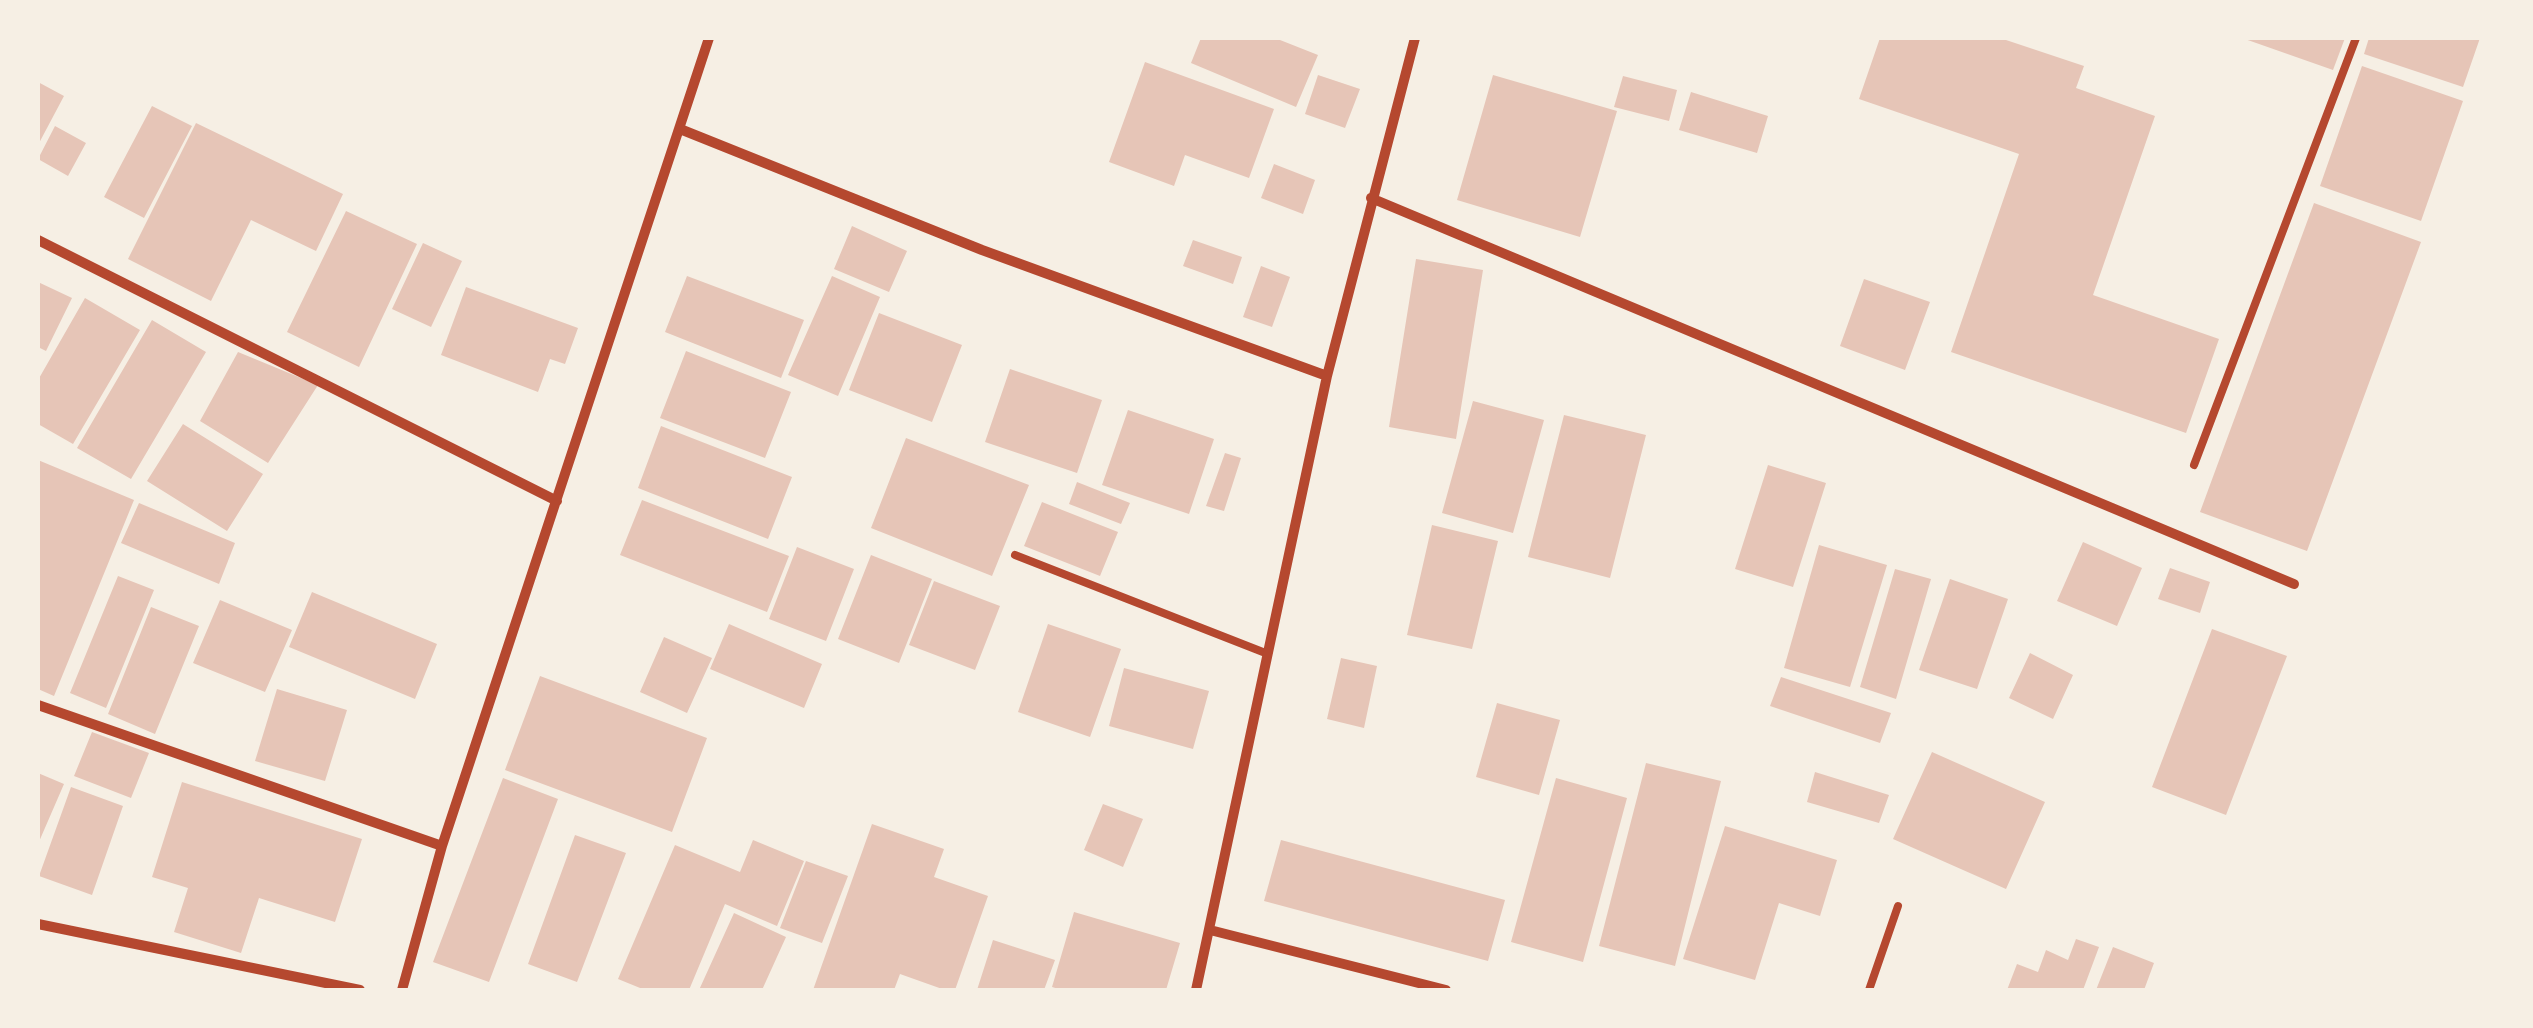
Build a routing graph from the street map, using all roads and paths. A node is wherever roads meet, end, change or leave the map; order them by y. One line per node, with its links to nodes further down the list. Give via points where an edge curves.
1 (709, 38): 4 (street)
2 (1416, 38): 5 (street)
3 (2356, 38): 8 (lane)
4 (680, 129): 7 (street, via 982,250); 9 (street)
5 (1371, 198): 7 (street); 11 (street)
6 (38, 240): 9 (street)
7 (1328, 376): 12 (street)
8 (2194, 464)
9 (557, 500): 14 (street)
10 (1015, 555): 12 (lane)
11 (2294, 584)
12 (1268, 654): 17 (street)
13 (38, 705): 14 (street)
14 (442, 846): 19 (street)
15 (1898, 906): 22 (lane)
16 (38, 924): 18 (street)
17 (1210, 930): 20 (street); 21 (street)
18 (360, 990)
19 (402, 990)
20 (1196, 990)
21 (1446, 990)
22 (1868, 990)

